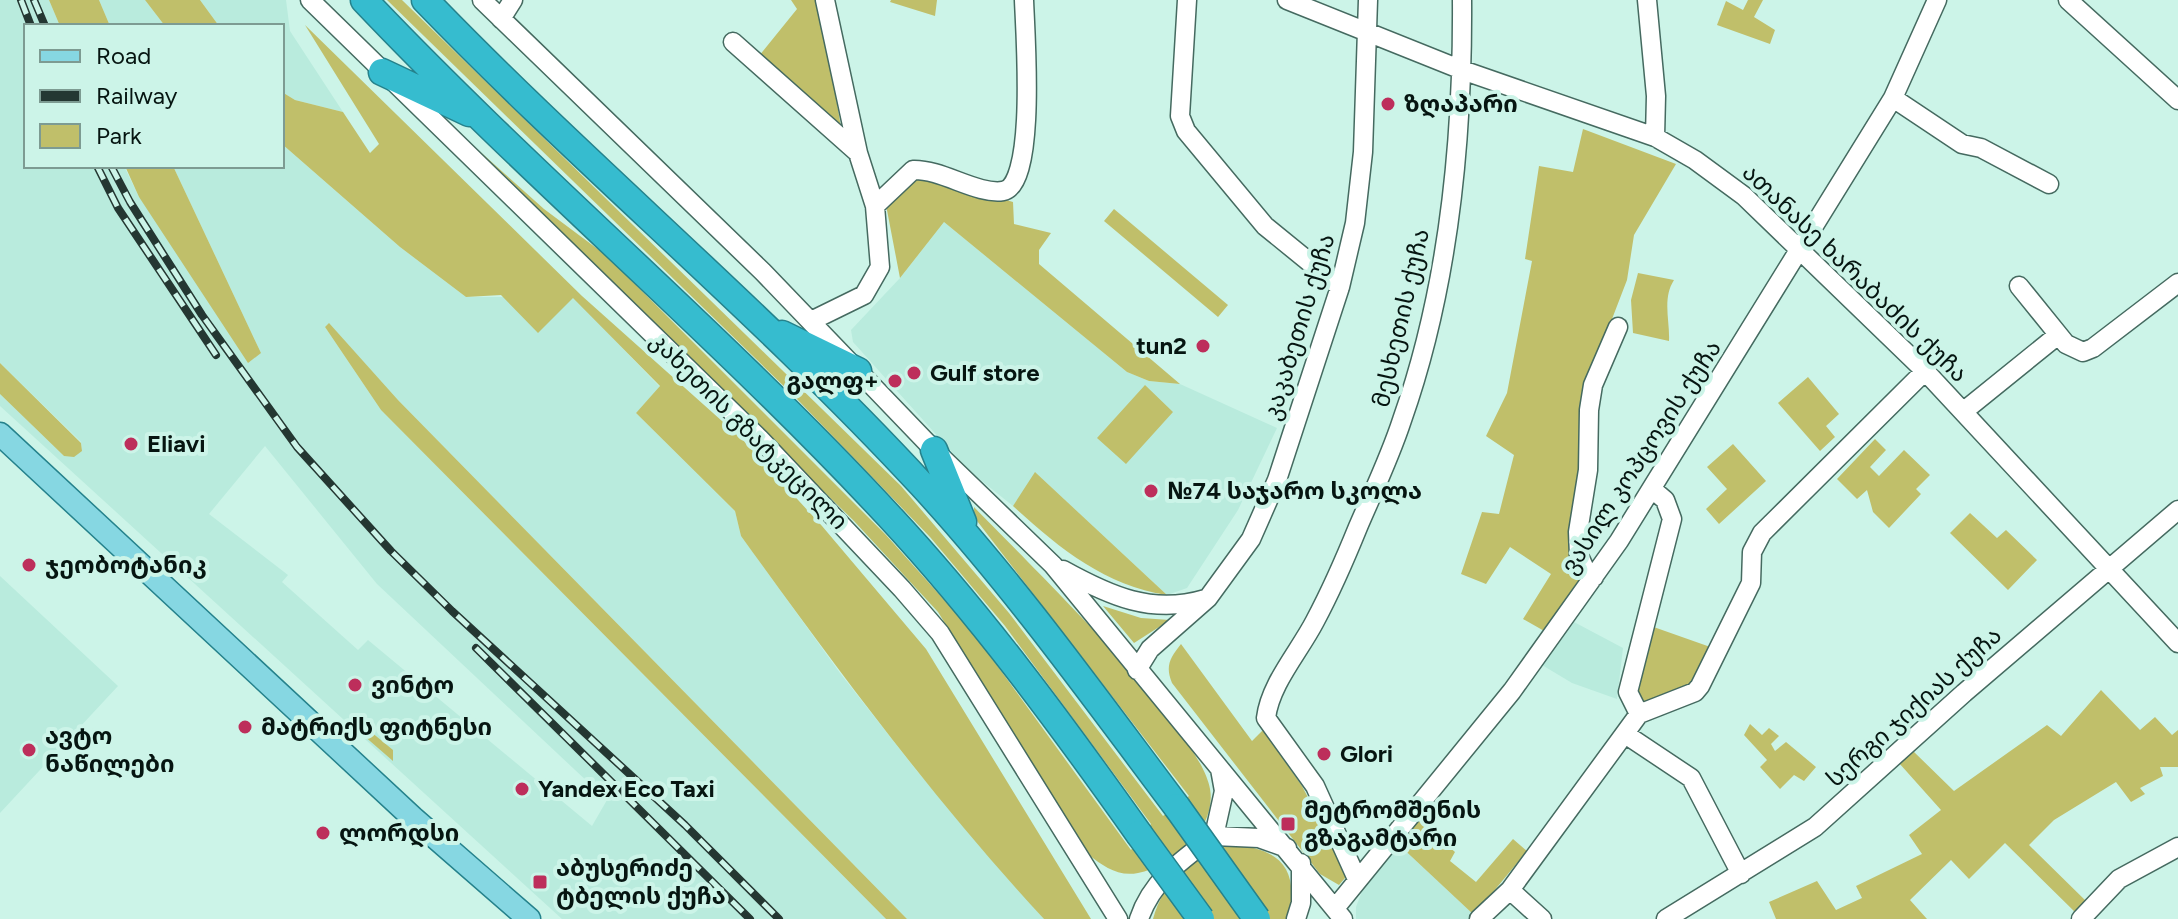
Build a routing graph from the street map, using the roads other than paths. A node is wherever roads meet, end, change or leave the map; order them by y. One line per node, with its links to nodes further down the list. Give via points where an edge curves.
1 (310, 0): 19 (street, კახეთის გზატკეცილი)
2 (364, 0): 22 (highway, კახეთის გზატკეცილი)
3 (425, 0): 32 (highway)
4 (482, 0): 15 (street)
5 (513, 0): 15 (street)
6 (825, 0): 24 (street)
7 (1024, 0): 26 (street, via 1025,139 1013,187 1000,191 913,170)
8 (1187, 0): 30 (street, via 1180,116 1186,131 1265,226)
9 (1287, 0): 16 (street, ათანასე ხარაბაძის ქუჩა)
10 (1368, 0): 16 (street, კაკაბეთის ქუჩა)
11 (1462, 0): 18 (street, მესხეთის ქუჩა)
12 (1647, 0): 23 (street)
13 (1937, 0): 20 (street, ვასილ კოპცოვის ქუჩა)
14 (2068, 0): 21 (street)
15 (501, 19): 31 (street)
16 (1368, 30): 18 (street, ათანასე ხარაბაძის ქუჩა); 30 (street, კაკაბეთის ქუჩა, via 1360,185)
17 (733, 42): 24 (street)
18 (1462, 70): 23 (street, ათანასე ხარაბაძის ქუჩა); 57 (street, მესხეთის ქუჩა, via 1442,259 1411,392 1315,621 1268,702 1266,718 1315,786)
19 (382, 72): 22 (highway); 61 (street, კახეთის გზატკეცილი, via 760,439 902,589 940,633)
20 (1893, 98): 25 (street, via 1962,144 1981,148); 27 (street, ვასილ კოპცოვის ქუჩა)
21 (2178, 100)
22 (489, 123): 63 (highway, კახეთის გზატკეცილი, bridge, via 777,401 908,537 1020,672)
23 (1655, 137): 27 (street, ათანასე ხარაბაძის ქუჩა, via 1744,196)
24 (858, 153): 26 (street)
25 (2049, 184)
26 (875, 206): 31 (street, via 880,267 874,281 864,295)
27 (1800, 250): 36 (street, ათანასე ხარაბაძის ქუჩა); 40 (street, ვასილ კოპცოვის ქუჩა)
28 (2178, 283): 34 (street, via 2093,348 2075,351)
29 (2019, 286): 34 (street)
30 (1340, 287): 46 (street, კაკაბეთის ქუჩა, via 1277,480 1251,539)
31 (811, 321): 35 (street)
32 (764, 325): 35 (highway); 42 (highway)
33 (1618, 327): 45 (street, via 1593,385 1589,410 1588,470 1578,532 1579,556)
34 (2058, 335): 37 (street)
35 (858, 371): 39 (street)
36 (1925, 371): 37 (street, ათანასე ხარაბაძის ქუჩა); 49 (street, via 1762,533 1752,552 1751,583 1695,692)
37 (1964, 411): 44 (street, ათანასე ხარაბაძის ქუჩა)
38 (0, 434): 60 (main road)
39 (934, 450): 42 (highway); 43 (street)
40 (1652, 489): 45 (street, ვასილ კოპცოვის ქუჩა); 49 (street, via 1665,500 1672,519 1628,692)
41 (2178, 510): 44 (street, სერგი ჯიქიას ქუჩა)
42 (971, 540): 64 (highway, bridge)
43 (1053, 565): 46 (street, via 1090,585 1160,607); 48 (street)
44 (2110, 567): 47 (street, ათანასე ხარაბაძის ქუჩა); 56 (street, სერგი ჯიქიას ქუჩა, via 1815,827)
45 (1594, 577): 57 (street, ვასილ კოპცოვის ქუჩა, via 1512,691)
46 (1208, 598): 48 (street, კაკაბეთის ქუჩა, via 1150,649)
47 (2178, 643)
48 (1137, 670): 51 (street)
49 (1639, 714): 50 (street)
50 (1625, 734): 56 (street, via 1691,778); 58 (street)
51 (1220, 768): 52 (street, via 1224,791); 54 (street)
52 (1214, 836): 54 (street, via 1259,838); 62 (street, via 1160,881)
53 (2178, 847): 69 (street, via 2119,879)
54 (1288, 848): 55 (street)
55 (1301, 863): 59 (street); 65 (street)
56 (1741, 874): 68 (street, სერგი ჯიქიას ქუჩა)
57 (1357, 879): 59 (street, ვასილ კოპცოვის ქუჩა)
58 (1510, 890): 66 (street); 67 (street)
59 (1340, 913)
60 (526, 918)
61 (1118, 919)
62 (1139, 919)
63 (1201, 919)
64 (1257, 919)
65 (1296, 919)
66 (1479, 919)
67 (1542, 919)
68 (1666, 919)
69 (2081, 919)

